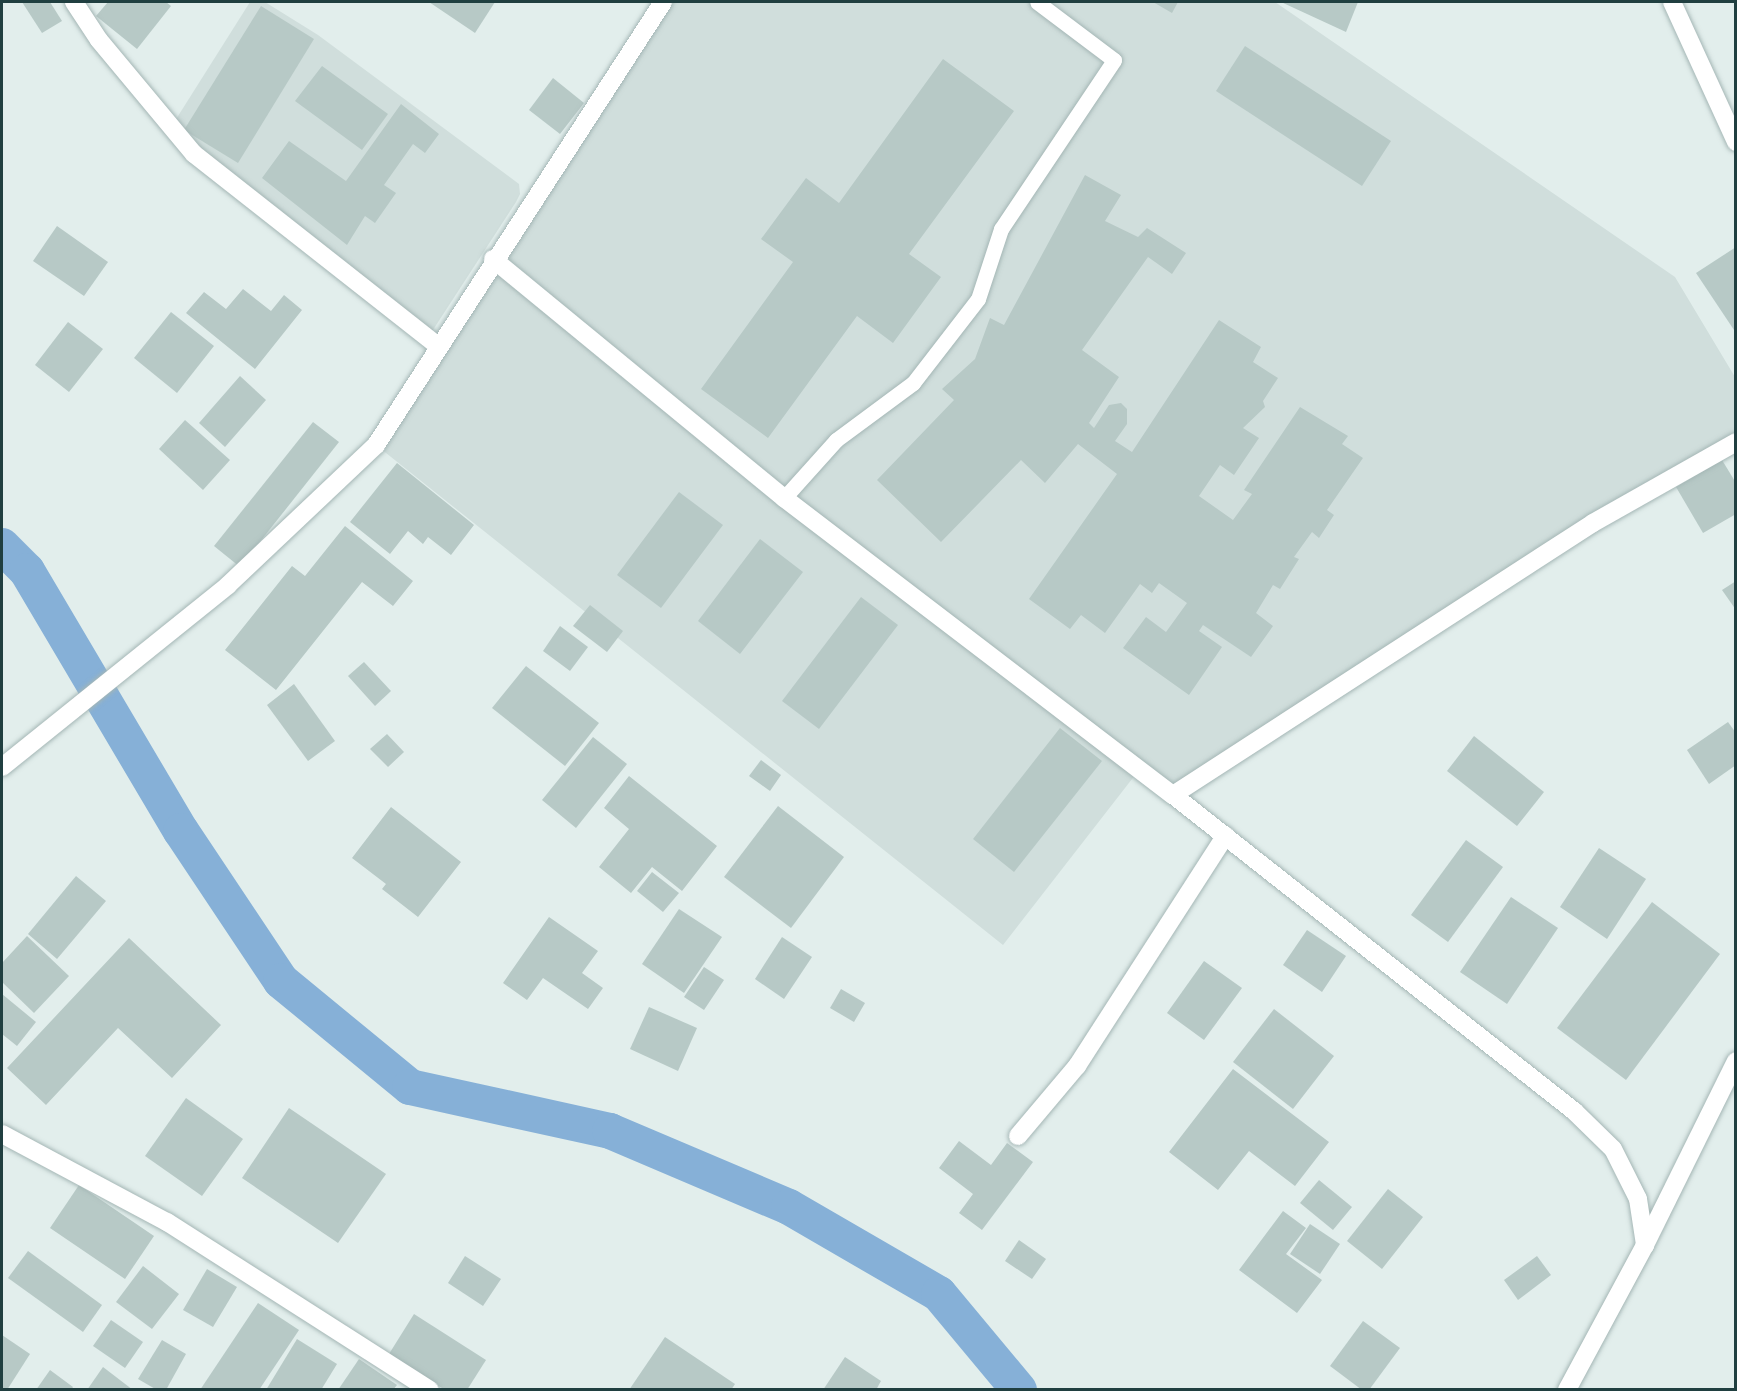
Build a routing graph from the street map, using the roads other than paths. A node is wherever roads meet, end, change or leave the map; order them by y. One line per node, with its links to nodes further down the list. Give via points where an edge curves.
1 (74, 2): 7 (street, via 99,39 194,154)
2 (663, 2): 6 (street)
3 (1037, 2): 9 (lane, via 1114,60 1001,230 978,299 913,383 836,440)
4 (1672, 2): 5 (street)
5 (1736, 142)
6 (493, 259): 7 (street); 9 (street)
7 (438, 346): 10 (street, via 375,445 228,585)
8 (1736, 442): 11 (street, via 1593,523)
9 (784, 498): 11 (street)
10 (2, 767)
11 (1173, 795): 12 (street)
12 (1224, 836): 15 (street, via 1077,1065); 16 (street, via 1574,1112 1613,1149 1638,1199)
13 (1736, 1060): 16 (street)
14 (2, 1134): 17 (street, via 166,1222)
15 (1017, 1136)
16 (1645, 1245): 18 (street)
17 (430, 1389)
18 (1566, 1389)

